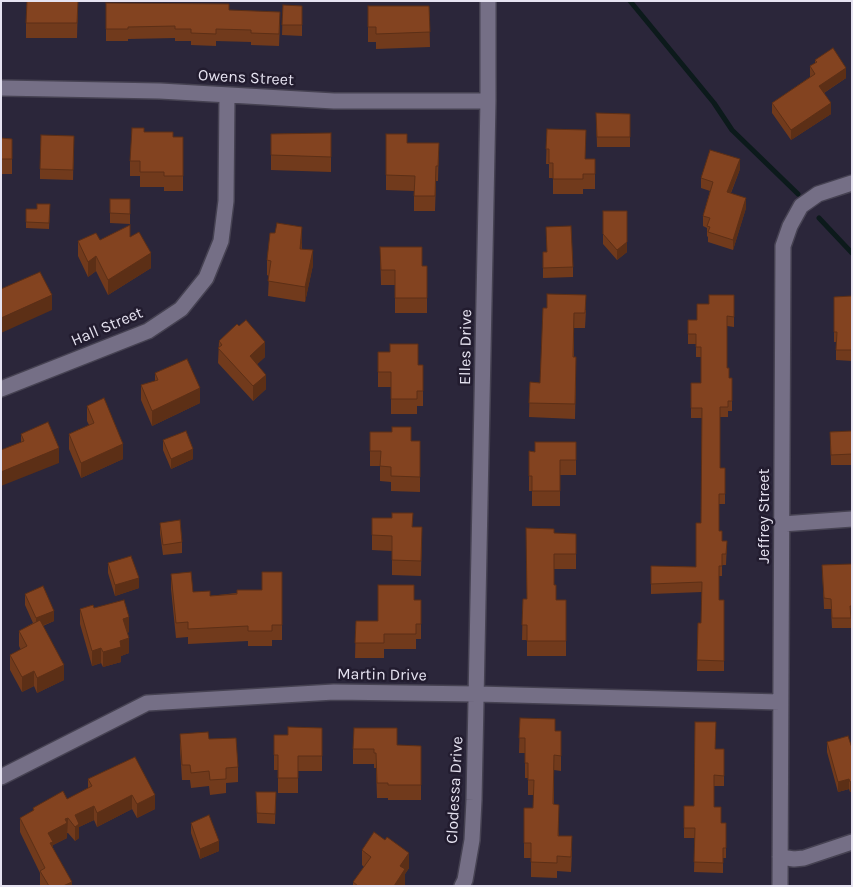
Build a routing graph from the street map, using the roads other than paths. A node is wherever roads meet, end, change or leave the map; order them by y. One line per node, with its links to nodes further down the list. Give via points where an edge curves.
1 (488, 1): 4 (street, Elles Drive)
2 (1, 88): 3 (street, Owens Street)
3 (227, 95): 4 (street, Owens Street, via 334,100); 6 (street, Hall Street, via 226,201 221,241 206,278 181,309 148,331)
4 (488, 101): 9 (street, Elles Drive)
5 (852, 183): 8 (street, Jeffrey Street, via 818,194 801,206 783,246)
6 (1, 389)
7 (852, 519): 8 (street)
8 (782, 524): 10 (street, Jeffrey Street)
9 (477, 694): 10 (street, Martin Drive); 11 (street, Martin Drive, via 334,692 147,703); 14 (street, Clodessa Drive, via 472,840)
10 (780, 702): 13 (street, Jeffrey Street)
11 (1, 777)
12 (852, 842): 13 (street, via 804,858)
13 (780, 857): 15 (street, Jeffrey Street)
14 (462, 886)
15 (780, 886)

